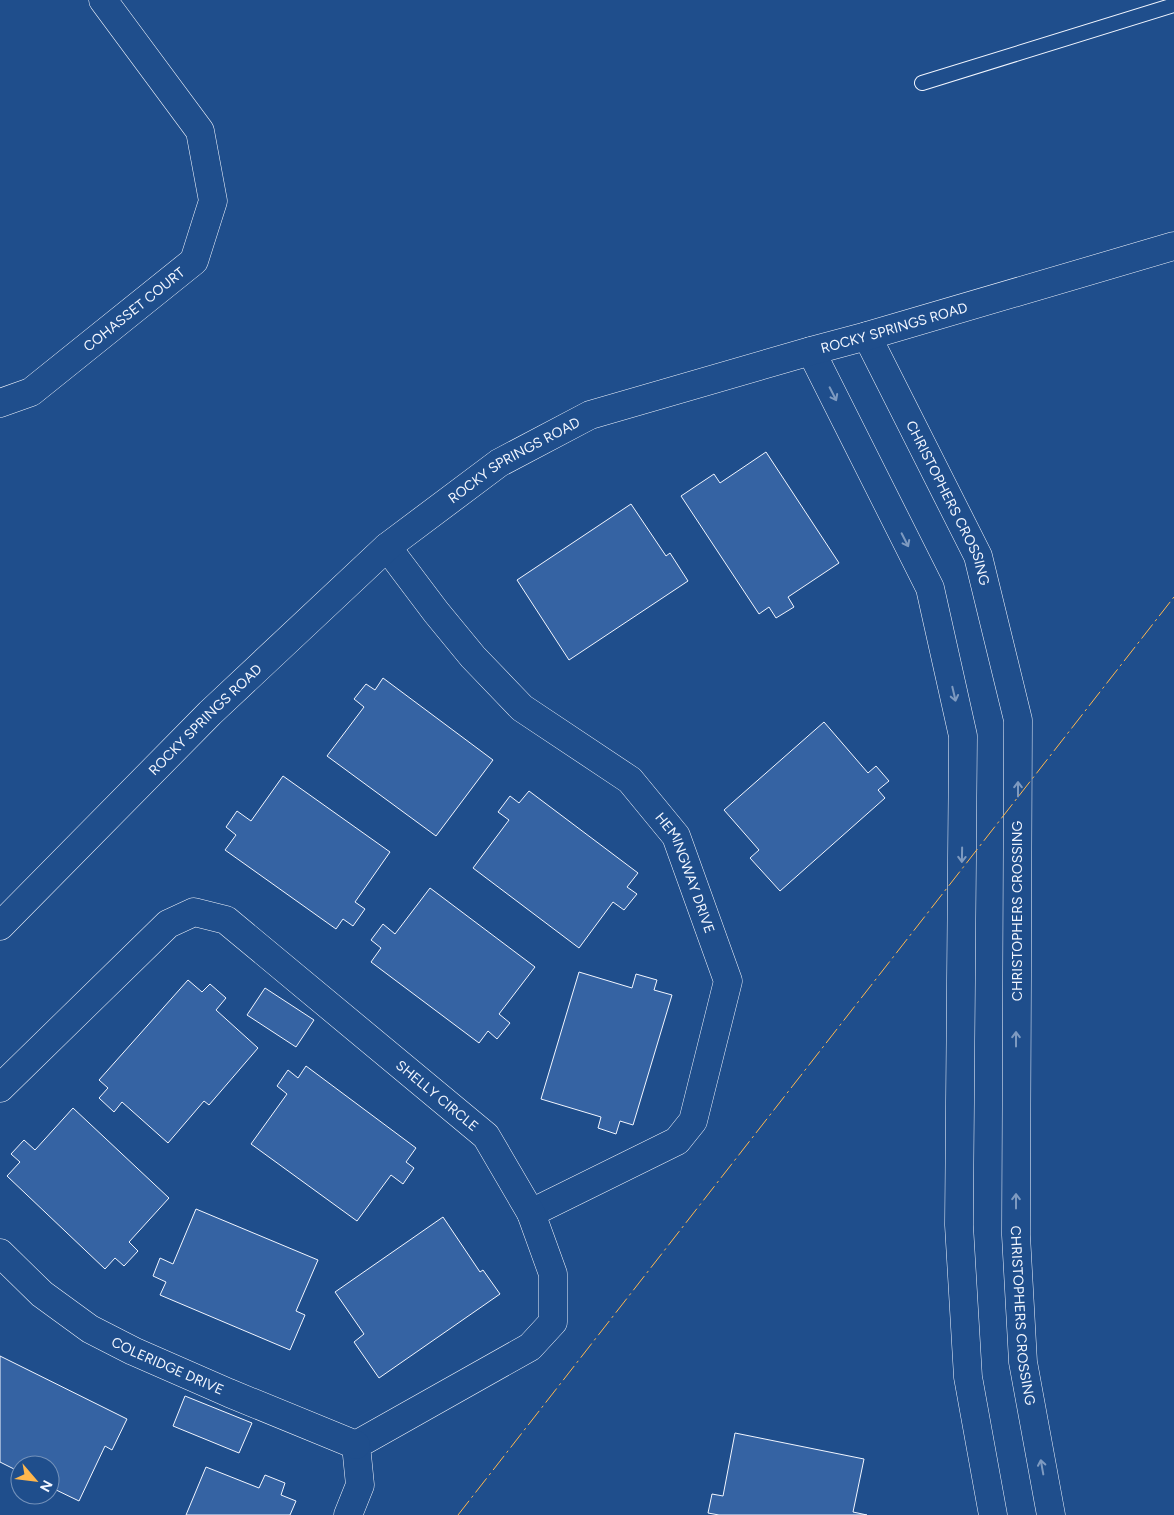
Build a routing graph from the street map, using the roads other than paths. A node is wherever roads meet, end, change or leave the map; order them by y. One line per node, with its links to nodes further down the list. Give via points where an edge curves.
1 (103, 0): 7 (street, COHASSET COURT, via 200,131 213,201 194,261 31,392)
2 (1174, 5): 3 (lane)
3 (922, 83)
4 (1174, 246): 5 (street, ROCKY SPRINGS ROAD)
5 (867, 336): 6 (street, ROCKY SPRINGS ROAD); 16 (street, CHRISTOPHERS CROSSING, one-way to 5, via 1023,1362 1016,1235 1018,720 978,556)
6 (811, 351): 8 (street, ROCKY SPRINGS ROAD, via 590,414 499,462); 15 (street, one-way to 15, via 930,588 963,736 959,1225 968,1377)
7 (0, 403)
8 (387, 547): 9 (street, ROCKY SPRINGS ROAD, via 210,713); 11 (street, HEMINGWAY DRIVE, via 473,657 522,708 630,780 676,836 728,981 693,1121 677,1141)
9 (0, 926)
10 (0, 1088): 11 (street, SHELLY CIRCLE, via 168,924 194,912 226,920 486,1136)
11 (531, 1213): 13 (street, SHELLY CIRCLE, via 553,1274 553,1322 530,1347)
12 (0, 1253): 13 (street, COLERIDGE DRIVE, via 42,1294 90,1328 142,1355)
13 (356, 1445): 14 (street, via 360,1485)
14 (348, 1515)
15 (993, 1515)
16 (1050, 1515)

